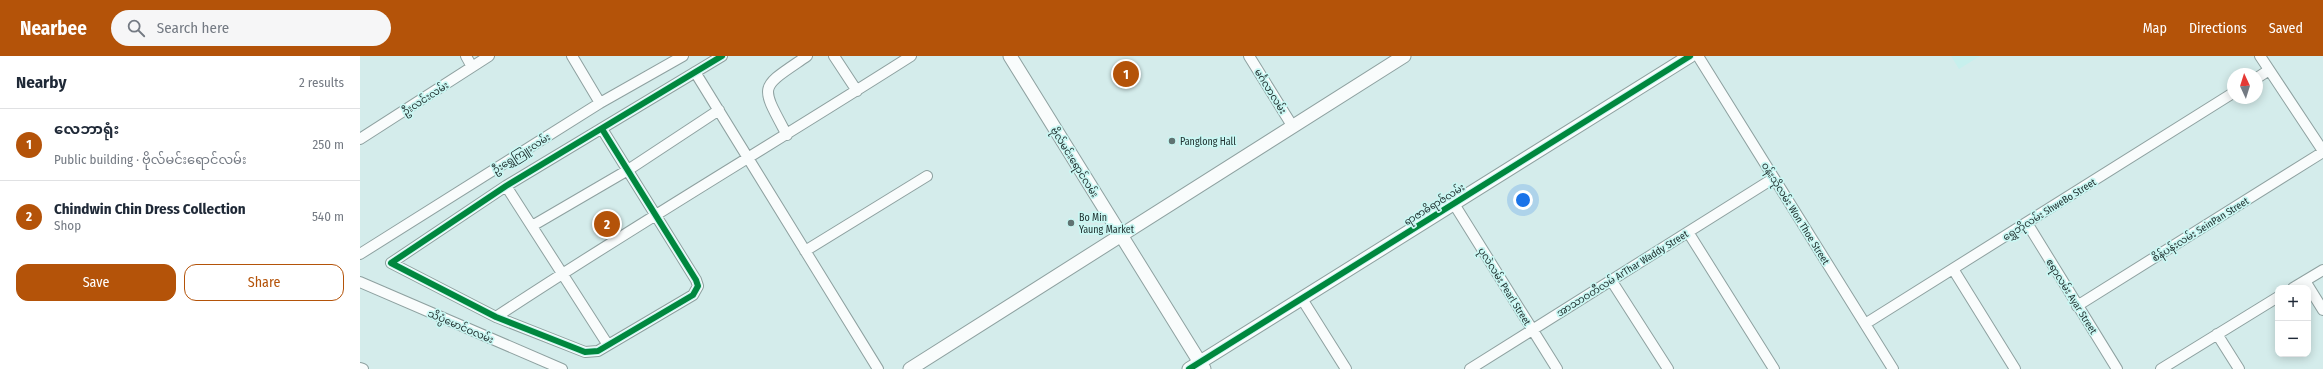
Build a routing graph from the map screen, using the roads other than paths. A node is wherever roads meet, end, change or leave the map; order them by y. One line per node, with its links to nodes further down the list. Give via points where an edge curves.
1 (466, 56): 15 (street)
2 (489, 56): 15 (street, ဦးလင်းလမ်း)
3 (572, 56): 21 (street)
4 (683, 56): 21 (street, ဦးရွှေကြူးလမ်း)
5 (722, 56): 17 (street)
6 (807, 56): 25 (street, via 773,80 768,87 768,99)
7 (834, 56): 19 (street)
8 (911, 56): 19 (street)
9 (1010, 56): 38 (street, ဗိုလ်မင်းရောင်လမ်း)
10 (1249, 56): 23 (street, မင်္ဂလာလမ်း)
11 (1404, 56): 23 (street)
12 (1690, 56): 33 (street, ရာဇာဓိရာဇ်လမ်း)
13 (1698, 56): 31 (street, ဝန်းသိုလမ်း Won Thoe Street)
14 (2260, 56): 16 (street)
15 (472, 67): 26 (street, ဦးလင်းလမ်း)
16 (2269, 70): 18 (street); 27 (street)
17 (695, 72): 22 (street); 24 (street)
18 (2263, 74)
19 (857, 91): 25 (street)
20 (2227, 97): 35 (street, ရွှေဘိုလမ်း ShweBo Street)
21 (600, 103): 40 (street, ဦးရွှေကြူးလမ်း)
22 (718, 110): 28 (street); 29 (street)
23 (1293, 127): 38 (street)
24 (602, 129): 29 (street); 32 (street)
25 (787, 135): 28 (street)
26 (360, 139)
27 (2323, 151): 50 (street, စိန်ပန်းလမ်း SeinPan Street)
28 (748, 159): 34 (street); 39 (street)
29 (628, 170): 34 (street); 36 (street)
30 (927, 176): 39 (street)
31 (1774, 178): 37 (street, အာသာဝတီလမ် ArThar Waddy Street); 53 (street, ဝန်းသိုလမ်း Won Thoe Street)
32 (506, 186): 36 (street); 52 (street, via 391,263)
33 (1454, 204): 48 (street, ရာဇာဓိရာဇ်လမ်း); 54 (street, ပုလဲလမ်း Pearl Street)
34 (656, 215): 43 (street); 56 (street, via 696,280 697,288 693,295)
35 (2026, 223): 41 (street, ရွှေဘိုလမ်း ShweBo Street); 50 (street, ဧရာလမ်း Ayar Street)
36 (532, 226): 43 (street)
37 (1688, 232): 44 (street, အာသာဝတီလမ် ArThar Waddy Street); 67 (street)
38 (1122, 236): 57 (street, ဗိုလ်မင်းရောင်လမ်း, via 1186,341); 62 (street)
39 (805, 250): 61 (street)
40 (360, 254)
41 (1953, 270): 53 (street, ရွှေဘိုလမ်း ShweBo Street); 69 (street)
42 (2323, 270): 45 (street)
43 (562, 273): 52 (street); 56 (street)
44 (1611, 280): 54 (street, အာသာဝတီလမ် ArThar Waddy Street); 66 (street)
45 (2305, 281): 47 (street); 51 (street)
46 (360, 282): 60 (street, သိပ္ပံမောင်ဝလမ်း)
47 (2298, 285)
48 (1302, 299): 57 (street, ရာဇာဓိရာဇ်လမ်း); 63 (street)
49 (2275, 299): 55 (street)
50 (2077, 306): 70 (street, ဧရာလမ်း Ayar Street)
51 (2323, 310)
52 (496, 317): 56 (street, via 585,352 598,351)
53 (1865, 324): 68 (street, ဝန်းသိုလမ်း Won Thoe Street)
54 (1533, 330): 64 (street, အာသာဝတီလမ် ArThar Waddy Street); 65 (street, ပုလဲလမ်း Pearl Street)
55 (2217, 334): 71 (street); 72 (street)
56 (608, 345)
57 (1196, 363)
58 (360, 368): 59 (street)
59 (363, 369)
60 (562, 369)
61 (878, 369)
62 (910, 369)
63 (1346, 369)
64 (1470, 369)
65 (1557, 369)
66 (1668, 369)
67 (1774, 369)
68 (1893, 369)
69 (2015, 369)
70 (2117, 369)
71 (2161, 369)
72 (2238, 369)

